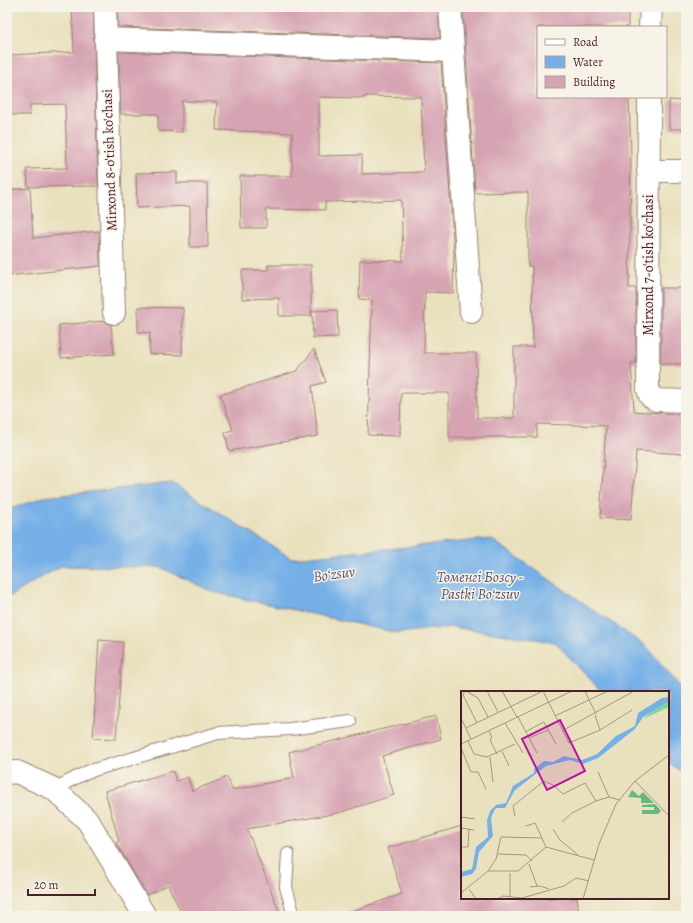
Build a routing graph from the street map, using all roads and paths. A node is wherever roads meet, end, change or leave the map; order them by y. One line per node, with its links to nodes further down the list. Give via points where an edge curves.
1 (105, 7): 5 (street, Mirxond 8-o'tish ko'chasi)
2 (450, 7): 6 (street)
3 (650, 7): 4 (street)
4 (650, 26)
5 (105, 39): 6 (street); 11 (street, Mirxond 8-o'tish ko'chasi)
6 (453, 51): 10 (street)
7 (649, 98): 8 (street, Mirxond 7-o'tish ko'chasi)
8 (648, 171): 9 (street); 12 (street, Mirxond 7-o'tish ko'chasi, via 648,389 650,396 656,400)
9 (686, 171)
10 (470, 312)
11 (114, 313)
12 (686, 401)
13 (350, 721): 15 (lane, via 290,729 218,733 87,772)
14 (7, 773): 15 (street, via 17,772)
15 (54, 789): 17 (street, via 88,821)
16 (288, 854): 18 (lane, via 286,887)
17 (145, 916)
18 (294, 916)

